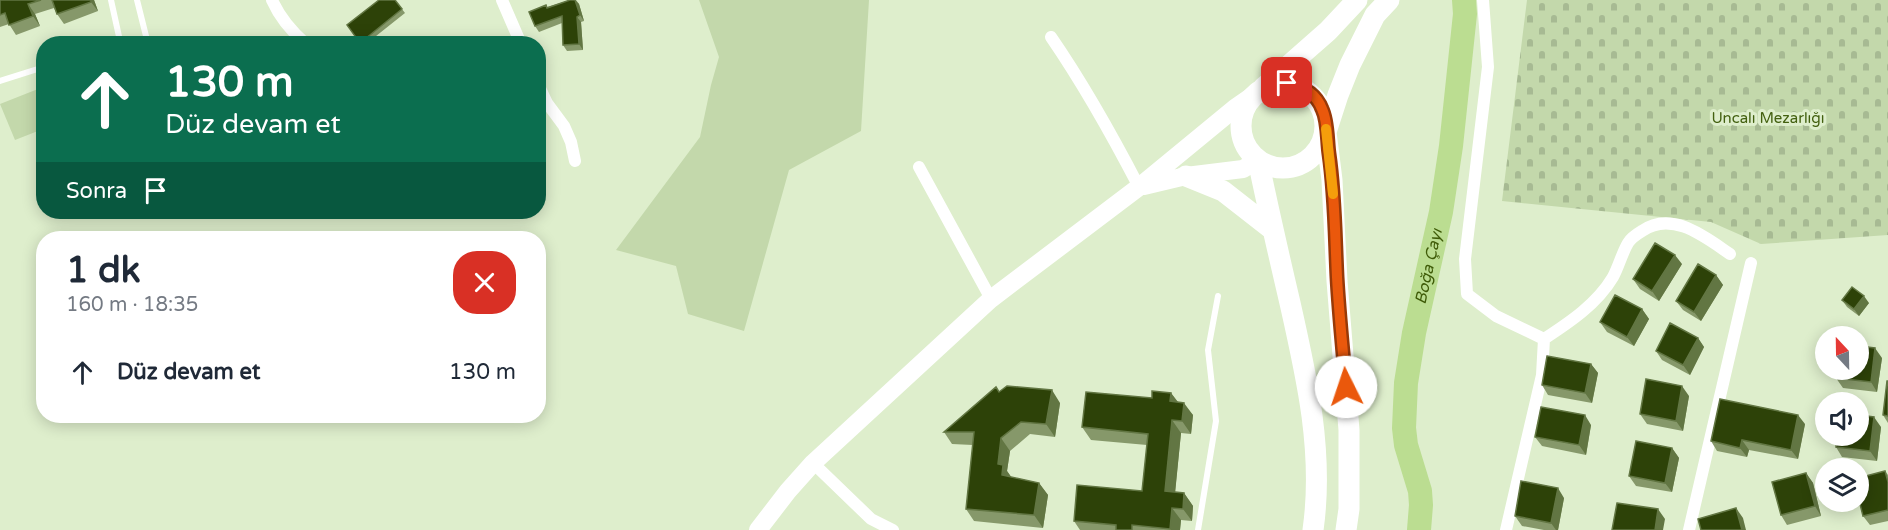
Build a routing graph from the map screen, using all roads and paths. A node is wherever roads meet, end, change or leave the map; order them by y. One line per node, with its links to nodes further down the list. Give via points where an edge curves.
1 (111, 0): 8 (lane)
2 (137, 0): 9 (lane)
3 (272, 0): 10 (street, via 279,16)
4 (502, 0): 11 (street)
5 (1357, 0): 15 (highway)
6 (1483, 0): 28 (street, via 1488,67 1465,259 1467,294 1496,316)
7 (1382, 8): 17 (highway, via 1346,75)
8 (119, 36)
9 (146, 36)
10 (297, 36)
11 (518, 36)
12 (1051, 37): 22 (street, via 1100,112)
13 (36, 70): 14 (lane)
14 (0, 81)
15 (1261, 90): 17 (highway, via 1287,83 1303,88 1323,109); 18 (highway, via 1250,99 1241,120 1243,140); 22 (main road)
16 (546, 101): 19 (street, via 564,126)
17 (1326, 132): 18 (highway, via 1318,151 1304,164 1284,169); 34 (highway, via 1349,430)
18 (1258, 160): 21 (main road, via 1243,170); 23 (highway)
19 (575, 161)
20 (919, 167): 27 (street)
21 (1186, 176): 22 (main road); 23 (highway, via 1224,190)
22 (1139, 187): 27 (main road)
23 (1273, 230): 33 (highway, via 1308,386 1316,445)
24 (1730, 254): 28 (street, via 1686,226 1650,226 1629,242 1612,278 1595,300 1574,320)
25 (1751, 263): 36 (street)
26 (1218, 296): 32 (lane, via 1208,350 1216,421)
27 (990, 299): 29 (main road)
28 (1544, 339): 35 (street, via 1542,375)
29 (813, 463): 30 (main road); 31 (street, via 871,519)
30 (758, 530)
31 (893, 530)
32 (1198, 530)
33 (1313, 530)
34 (1346, 530)
35 (1506, 530)
36 (1689, 530)

